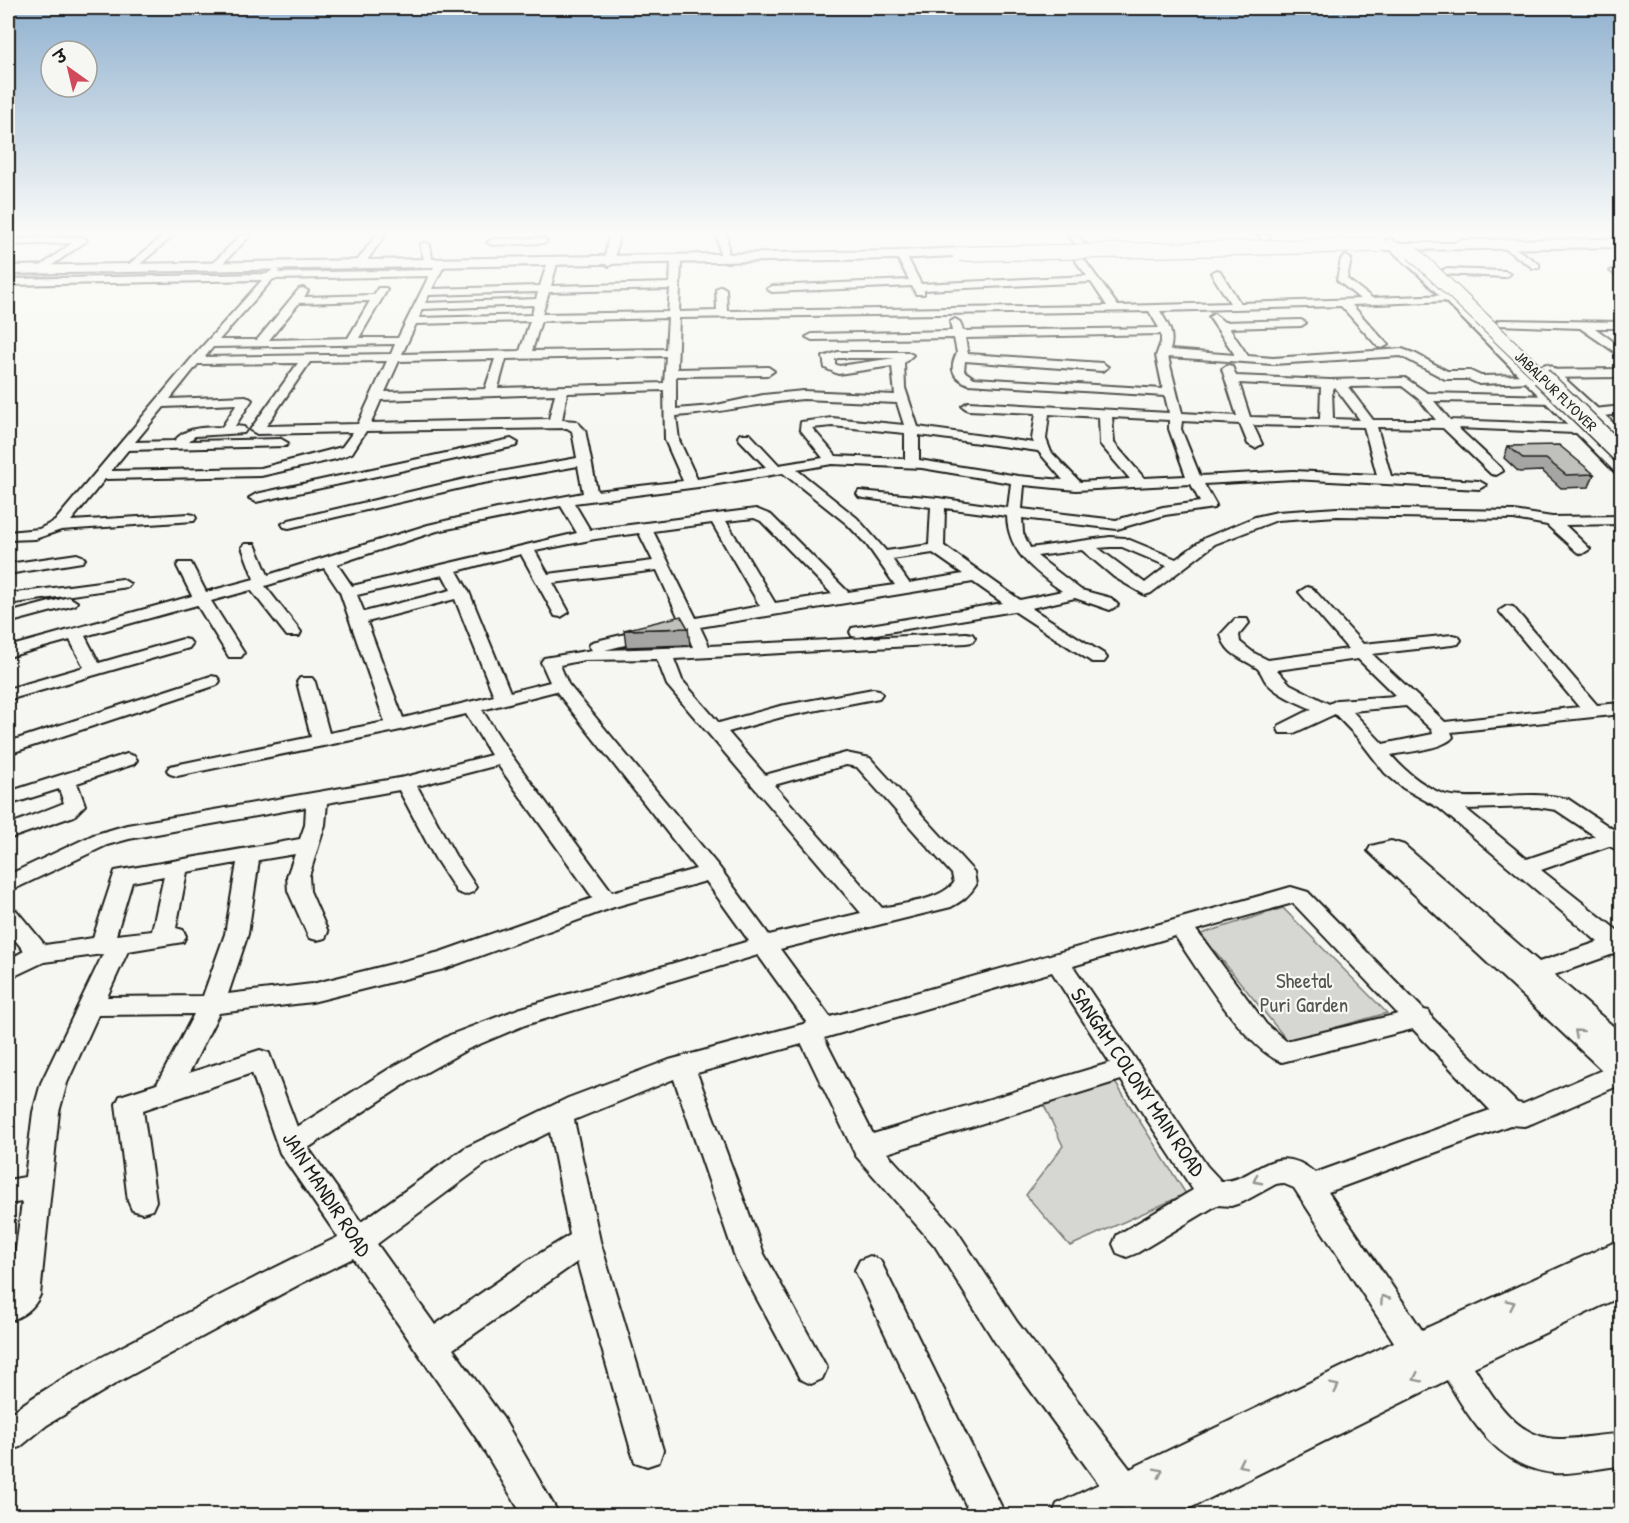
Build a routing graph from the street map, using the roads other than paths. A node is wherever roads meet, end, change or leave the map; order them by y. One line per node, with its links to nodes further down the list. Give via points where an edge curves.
1 (244, 306): 40 (street)
2 (291, 306): 39 (street)
3 (372, 306): 37 (street)
4 (418, 306): 26 (street)
5 (539, 306): 25 (street)
6 (575, 306): 25 (street)
7 (636, 306): 28 (street)
8 (676, 306): 28 (street)
9 (722, 306): 24 (street)
10 (930, 306): 22 (street)
11 (1113, 306): 20 (street)
12 (1286, 306): 19 (street)
13 (1290, 306): 29 (street, via 1304,326)
14 (1347, 306): 42 (street)
15 (1458, 306): 61 (main road)
16 (1470, 306): 105 (main road, JABALPUR FLYOVER, bridge)
17 (1482, 306): 27 (main road)
18 (1204, 307): 19 (street); 21 (street); 29 (street)
19 (1238, 307)
20 (1115, 309): 21 (street); 23 (street)
21 (1153, 309): 33 (street)
22 (935, 313): 23 (street); 24 (street)
23 (952, 313): 34 (street)
24 (722, 315): 28 (street)
25 (536, 317): 26 (street); 48 (street)
26 (412, 321): 38 (street)
27 (1501, 323): 30 (street); 60 (main road)
28 (677, 324): 44 (street)
29 (1221, 325): 54 (street)
30 (1584, 325): 31 (street); 41 (street)
31 (1622, 325)
32 (1107, 331): 33 (street); 43 (street); 49 (street)
33 (1166, 331): 45 (street)
34 (959, 334): 35 (street); 43 (street); 50 (street)
35 (903, 335): 36 (street); 53 (street, via 909,350)
36 (812, 337)
37 (352, 341): 38 (street); 39 (street)
38 (402, 341): 52 (street)
39 (260, 343): 40 (street)
40 (210, 344): 56 (street)
41 (1616, 344): 46 (street)
42 (1382, 345)
43 (1019, 348): 49 (street); 50 (street)
44 (672, 352): 48 (street); 58 (street)
45 (1163, 353): 51 (street); 69 (street)
46 (1622, 354)
47 (501, 355): 48 (street); 52 (street); 67 (street)
48 (525, 355)
49 (1102, 356): 65 (street)
50 (961, 357): 65 (street, via 958,371 972,381)
51 (1225, 357): 54 (street); 62 (street)
52 (394, 358): 55 (street); 70 (street)
53 (902, 359): 53 (street, via 838,370 830,366 829,357); 72 (street)
54 (1244, 359): 61 (street, via 1273,361 1402,352 1445,375 1470,375 1479,380)
55 (306, 360): 56 (street); 96 (street)
56 (195, 361): 75 (street)
57 (768, 371): 58 (street)
58 (670, 372): 64 (street)
59 (1622, 373): 60 (street)
60 (1551, 374): 61 (street); 82 (main road)
61 (1529, 376): 74 (main road)
62 (1232, 379): 63 (street); 85 (street)
63 (1334, 384): 71 (street, via 1403,381); 87 (street, via 1326,389); 89 (street)
64 (670, 386): 66 (street); 80 (street)
65 (1104, 389): 69 (street)
66 (562, 390): 67 (street); 86 (street)
67 (489, 392): 68 (street)
68 (468, 393): 70 (street); 91 (street)
69 (1170, 393): 84 (street)
70 (377, 396): 93 (street)
71 (1424, 397): 73 (street); 90 (street)
72 (902, 399): 80 (street, via 803,395); 97 (street)
73 (1500, 399): 74 (street); 92 (street)
74 (1552, 400): 94 (main road)
75 (161, 403): 79 (street, via 246,400); 83 (street)
76 (967, 408): 77 (street); 97 (street); 104 (street)
77 (1042, 410): 81 (street); 104 (street)
78 (1622, 410): 82 (street)
79 (240, 411): 83 (street); 95 (street)
80 (670, 413): 118 (street, via 672,440)
81 (1105, 413): 84 (street); 117 (street, via 1107,444)
82 (1594, 413): 98 (main road)
83 (152, 414): 103 (street)
84 (1176, 417): 85 (street); 114 (street, via 1174,429)
85 (1245, 421): 87 (street); 101 (street)
86 (555, 423): 88 (street); 108 (street, via 571,424 578,430)
87 (1327, 423): 89 (street)
88 (511, 424): 91 (street); 106 (street)
89 (1370, 424): 90 (street); 115 (street)
90 (1446, 424): 92 (street); 112 (street)
91 (451, 426): 93 (street)
92 (1527, 427): 94 (street)
93 (362, 428): 96 (street); 100 (street)
94 (1580, 429): 98 (street); 110 (main road)
95 (226, 430): 96 (street); 102 (street, via 194,432)
96 (256, 430)
97 (912, 430): 107 (street, via 846,423 806,425); 109 (street)
98 (1616, 436)
99 (745, 437): 111 (street)
100 (353, 442): 102 (street); 113 (street, via 347,450 332,456 261,472)
101 (1255, 444)
102 (178, 445): 103 (street)
103 (125, 446): 113 (street)
104 (1042, 448): 120 (street)
105 (1622, 456)
106 (513, 458): 108 (street); 123 (street); 131 (street)
107 (832, 460): 109 (street); 111 (street)
108 (584, 461): 122 (street)
109 (912, 463): 116 (street)
110 (1622, 469)
111 (781, 470): 118 (street); 142 (street, via 852,522)
112 (1496, 471)
113 (101, 476): 132 (street)
114 (1194, 478): 115 (street, via 1293,475); 117 (street); 126 (street, via 1209,505 1117,525)
115 (1385, 479): 119 (street)
116 (1018, 480): 120 (street); 126 (street)
117 (1140, 482): 120 (street)
118 (692, 484): 122 (street)
119 (1479, 485)
120 (1076, 486)
121 (864, 494): 125 (street)
122 (591, 496): 124 (street)
123 (256, 498)
124 (565, 501): 135 (street); 144 (street, via 433,528)
125 (938, 502): 126 (street); 139 (street)
126 (1015, 514): 141 (street, via 1017,539)
127 (189, 518): 132 (street)
128 (718, 520): 133 (street); 160 (street, via 760,514); 165 (street)
129 (1552, 520): 130 (street); 140 (street); 145 (street, via 1514,515 1326,512 1277,516 1210,541)
130 (1622, 520)
131 (289, 524)
132 (57, 526): 134 (street, via 42,533)
133 (644, 527): 135 (street); 147 (street)
134 (8, 536)
135 (586, 536): 138 (street)
136 (1085, 545): 141 (street); 145 (street, via 1125,543); 145 (street, via 1145,590)
137 (250, 547): 152 (street)
138 (526, 548): 149 (street); 151 (street)
139 (936, 548): 142 (street); 150 (street)
140 (1582, 549)
141 (1026, 553): 159 (street)
142 (882, 556): 155 (street)
143 (77, 559): 148 (street)
144 (328, 562): 152 (street); 156 (street)
145 (1177, 565)
146 (185, 566): 162 (street)
147 (661, 566): 151 (street); 171 (street)
148 (8, 569)
149 (448, 569): 156 (street); 157 (street)
150 (975, 578): 155 (street); 164 (street)
151 (543, 579): 167 (street)
152 (259, 583): 162 (street); 172 (street)
153 (122, 584): 154 (street)
154 (94, 587): 161 (street); 168 (street, via 93,592 77,599)
155 (906, 588): 160 (street)
156 (348, 591): 169 (street)
157 (461, 592): 169 (street); 192 (street)
158 (1307, 592): 179 (street)
159 (1075, 593): 163 (street); 164 (street)
160 (845, 598): 165 (street)
161 (8, 599)
162 (201, 599): 173 (street); 181 (street)
163 (1110, 605)
164 (1017, 606): 177 (street, via 821,638); 184 (street)
165 (770, 609): 171 (street)
166 (1507, 611): 197 (street)
167 (561, 612)
168 (8, 618)
169 (358, 619): 198 (street)
170 (1241, 623): 185 (street, via 1230,634 1232,644)
171 (689, 624): 178 (street); 183 (street, via 581,650)
172 (293, 632)
173 (76, 634): 180 (street); 186 (street)
174 (966, 638): 177 (street)
175 (1452, 640): 179 (street)
176 (183, 644): 186 (street)
177 (799, 645): 178 (street)
178 (703, 651): 182 (street)
179 (1360, 651): 185 (street); 193 (street)
180 (8, 652)
181 (236, 653)
182 (664, 654): 183 (street); 201 (street, via 673,681)
183 (573, 656): 189 (street, via 550,662)
184 (1098, 658)
185 (1266, 666): 195 (street, via 1273,679 1284,687)
186 (94, 670): 191 (street)
187 (212, 681): 203 (street)
188 (306, 682): 202 (street)
189 (560, 685): 192 (street); 220 (street)
190 (873, 694): 201 (street)
191 (8, 695)
192 (504, 699): 194 (street)
193 (1411, 700): 195 (street); 199 (street)
194 (471, 707): 198 (street); 205 (street)
195 (1331, 708): 200 (street); 204 (street, via 1365,734)
196 (1622, 708): 197 (street)
197 (1591, 710): 199 (street)
198 (396, 725): 202 (street)
199 (1441, 728): 204 (street, via 1443,737)
200 (1287, 729)
201 (714, 730): 210 (street)
202 (321, 740): 207 (street)
203 (8, 748)
204 (1379, 751): 213 (street, via 1410,784)
205 (503, 758): 209 (street); 223 (street)
206 (127, 760): 208 (street)
207 (177, 770)
208 (66, 780): 211 (street); 214 (street, via 75,805)
209 (405, 783): 212 (street); 222 (street)
210 (760, 783): 225 (street); 225 (street, via 846,759 863,762 963,872 964,885 943,901)
211 (8, 799)
212 (317, 799): 216 (street); 221 (street, via 127,832 100,840)
213 (1446, 803): 215 (street, via 1561,804); 219 (street)
214 (8, 832)
215 (1618, 840): 219 (street)
216 (309, 844): 217 (street); 227 (street, via 298,876 299,891)
217 (249, 854): 218 (street); 235 (street, via 234,942)
218 (177, 867): 229 (street, via 123,876); 229 (street, via 169,937)
219 (1524, 868): 228 (street)
220 (711, 872): 223 (street); 230 (street)
221 (8, 884)
222 (465, 887)
223 (607, 901): 235 (street, via 444,960 312,993)
224 (8, 916): 231 (street)
225 (877, 917): 230 (street)
226 (1180, 926): 232 (street); 237 (street, via 1291,895 1300,897); 237 (street, via 1257,1030 1282,1052)
227 (317, 932)
228 (1619, 943): 234 (street)
229 (111, 944): 231 (street); 236 (street)
230 (763, 945): 238 (street); 246 (street, via 518,1017 459,1042)
231 (39, 954): 233 (street)
232 (1057, 961): 238 (street); 241 (street, SANGAM COLONY MAIN ROAD)
233 (8, 970)
234 (1526, 976): 234 (street, via 1379,851 1396,850); 239 (street); 242 (street, one-way to 234)
235 (211, 1005): 236 (street); 243 (street)
236 (89, 1006): 248 (street, via 54,1083 46,1112)
237 (1420, 1018): 244 (street)
238 (816, 1030): 240 (street); 247 (street)
239 (1622, 1048)
240 (682, 1066): 245 (street); 262 (street, via 751,1260)
241 (1127, 1068): 247 (street); 251 (street, SANGAM COLONY MAIN ROAD, via 1197,1176)
242 (1622, 1073): 244 (street, via 1524,1115)
243 (166, 1092): 246 (street, JAIN MANDIR ROAD, via 260,1060); 252 (street, JAIN MANDIR ROAD, via 129,1104)
244 (1510, 1114): 249 (street)
245 (560, 1115): 253 (street); 254 (street, via 475,1155)
246 (290, 1144): 254 (street, JAIN MANDIR ROAD)
247 (866, 1148): 266 (street, via 945,1237 1006,1332)
248 (38, 1186): 250 (street); 259 (street, via 25,1295)
249 (1309, 1187): 251 (street, SANGAM COLONY MAIN ROAD, one-way to 251, via 1292,1172 1274,1171 1233,1193); 261 (street, SANGAM COLONY MAIN ROAD, one-way to 249)
250 (8, 1192)
251 (1214, 1192): 255 (street)
252 (142, 1202)
253 (586, 1241): 260 (street); 264 (street)
254 (357, 1242): 260 (street, JAIN MANDIR ROAD); 263 (street, via 109,1370)
255 (1127, 1244)
256 (1622, 1252): 261 (street, one-way to 256)
257 (870, 1270): 268 (street)
258 (1622, 1281): 261 (street)
259 (8, 1307)
260 (431, 1346): 267 (street, JAIN MANDIR ROAD, via 491,1430)
261 (1435, 1349): 265 (street, SANGAM COLONY MAIN ROAD, via 1518,1446 1554,1456); 266 (street)
262 (811, 1368)
263 (8, 1435)
264 (647, 1450)
265 (1622, 1450)
266 (1130, 1502): 269 (street)
267 (543, 1515)
268 (989, 1515)
269 (1069, 1515)

